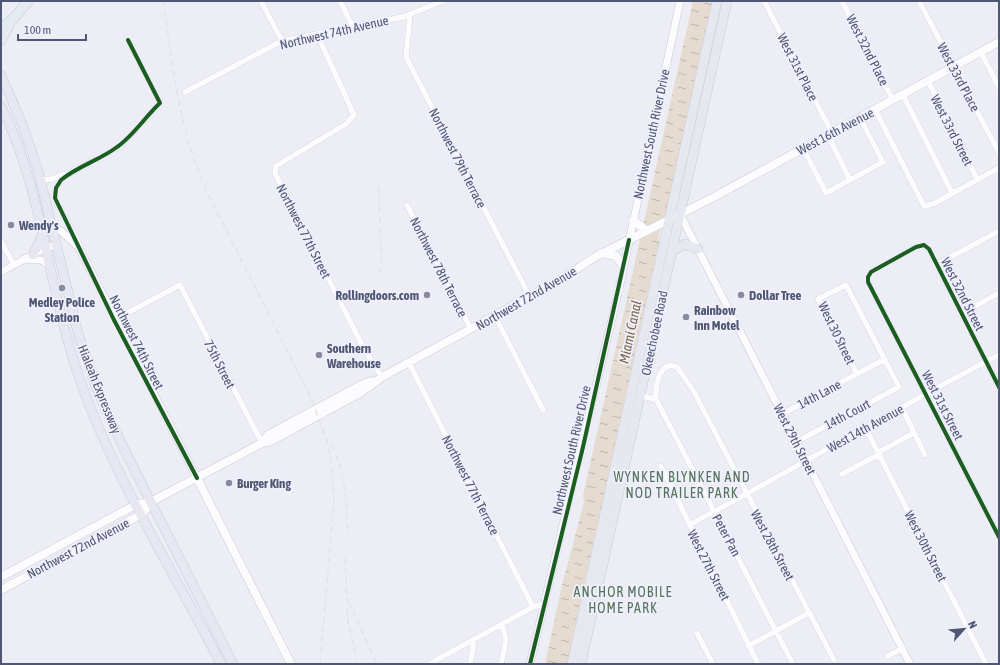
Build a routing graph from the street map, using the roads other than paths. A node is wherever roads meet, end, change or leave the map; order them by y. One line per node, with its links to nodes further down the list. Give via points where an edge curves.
1 (28, 1): 12 (highway)
2 (261, 1): 18 (street)
3 (340, 1): 13 (street)
4 (443, 1): 11 (street, Northwest 74th Avenue)
5 (680, 1): 44 (street, Northwest South River Drive)
6 (717, 1): 43 (highway, Okeechobee Road)
7 (727, 1): 41 (highway, Okeechobee Road)
8 (764, 1): 31 (street, West 31st Place)
9 (842, 1): 27 (street, West 32nd Place)
10 (919, 1): 21 (street, West 33rd Place)
11 (410, 15): 13 (street, Northwest 74th Avenue); 66 (street, Northwest 79th Terrace, via 406,57)
12 (10, 22): 14 (highway); 16 (highway)
13 (353, 27): 15 (street, Northwest 74th Avenue)
14 (1, 29)
15 (317, 34): 18 (street, Northwest 74th Avenue); 76 (street, Northwest 77th Street, via 354,115 346,124 276,166 274,173 364,348)
16 (1, 40)
17 (128, 40): 35 (street, via 160,103 141,121 129,138)
18 (282, 41): 25 (street, Northwest 74th Avenue)
19 (999, 42): 20 (main road, West 16th Avenue)
20 (981, 52): 21 (main road, West 16th Avenue); 24 (street)
21 (954, 67): 23 (main road, West 16th Avenue); 33 (street, West 33rd Place)
22 (1, 75): 36 (main road, Hialeah Expressway)
23 (928, 81): 26 (main road, West 16th Avenue); 37 (street, West 33rd Street)
24 (999, 88)
25 (185, 92)
26 (903, 94): 27 (main road, West 16th Avenue); 39 (street, West 32nd Place)
27 (893, 100): 29 (main road, West 16th Avenue)
28 (1, 106): 46 (main road, Hialeah Expressway, via 24,164)
29 (875, 109): 30 (main road, West 16th Avenue); 39 (street, via 924,206)
30 (860, 118): 31 (main road, West 16th Avenue); 38 (street, via 883,162)
31 (830, 134): 32 (main road, West 16th Avenue); 38 (street, West 31st Place)
32 (803, 148): 38 (street, via 826,193); 41 (main road, West 16th Avenue)
33 (999, 153)
34 (999, 168): 37 (street)
35 (70, 174): 36 (street, via 63,174 51,180); 42 (street, Northwest 74th Street, via 61,180 56,189 56,201)
36 (41, 179): 45 (main road, Hialeah Expressway)
37 (977, 179): 39 (street)
38 (850, 180)
39 (952, 193)
40 (407, 204): 70 (street, Northwest 78th Terrace)
41 (680, 214): 43 (main road, West 16th Avenue); 54 (street, West 29th Street); 55 (highway, Okeechobee Road)
42 (62, 215): 52 (street, Northwest 74th Street); 52 (street, Northwest 74th Street, via 79,244)
43 (666, 221): 48 (main road, Northwest 72nd Avenue); 127 (highway, Okeechobee Road)
44 (635, 223): 48 (main road); 49 (street, Northwest South River Drive)
45 (54, 230): 46 (street); 51 (main road, Hialeah Expressway); 52 (street)
46 (42, 231): 53 (main road, Hialeah Expressway); 57 (main road)
47 (999, 231): 60 (street)
48 (644, 233): 49 (main road, Northwest 72nd Avenue)
49 (629, 240): 56 (main road, Northwest 72nd Avenue); 62 (street, Northwest South River Drive)
50 (1, 241): 59 (street)
51 (57, 244): 53 (street); 95 (main road, Hialeah Expressway, via 79,337 91,372 112,423)
52 (75, 245): 69 (street, Northwest 74th Street)
53 (46, 248): 57 (street); 61 (main road, Hialeah Expressway)
54 (698, 249): 55 (highway, via 685,244); 83 (street, West 29th Street)
55 (672, 251): 79 (highway, Okeechobee Road)
56 (602, 253): 62 (main road, via 616,256); 66 (main road, Northwest 72nd Avenue)
57 (33, 254): 58 (street)
58 (24, 259): 59 (street); 61 (street, via 40,260)
59 (14, 265): 63 (street)
60 (936, 265): 64 (street, West 32nd Street, via 924,245 871,272); 67 (street, West 32nd Street)
61 (49, 266): 96 (main road, Hialeah Expressway, via 67,340 86,396 106,444)
62 (623, 266): 107 (street, Northwest South River Drive, via 583,447)
63 (1, 272)
64 (868, 282): 78 (street, West 31st Street)
65 (999, 293): 67 (street)
66 (530, 297): 68 (main road, Northwest 72nd Avenue)
67 (960, 314): 73 (street, West 32nd Street)
68 (495, 316): 70 (main road, Northwest 72nd Avenue); 82 (street)
69 (114, 320): 87 (street, 75th Street, via 180,285); 93 (street, Northwest 74th Street)
70 (471, 329): 74 (main road, Northwest 72nd Avenue)
71 (999, 355): 73 (street, West 14th Avenue)
72 (885, 359): 75 (street, 14th Lane); 75 (street, West 30 Street, via 846,285 818,299); 86 (street, 14th Court, via 899,387)
73 (986, 361): 77 (street, West 32nd Street); 78 (street, West 14th Avenue)
74 (409, 362): 76 (main road, Northwest 72nd Avenue); 108 (street, Northwest 77th Terrace)
75 (856, 374): 83 (street, 14th Lane)
76 (382, 377): 87 (main road, Northwest 72nd Avenue, via 361,385 302,416 268,436)
77 (999, 387)
78 (927, 394): 81 (street, West 14th Avenue); 101 (street, West 31st Street)
79 (641, 396): 80 (street); 128 (highway, Okeechobee Road)
80 (656, 399): 94 (street, West 28th Street, via 656,381 663,370 673,366 693,390); 97 (street, Peter Pan)
81 (902, 408): 84 (street, West 14th Avenue); 85 (street)
82 (543, 410)
83 (782, 414): 86 (street, West 29th Street)
84 (866, 428): 88 (street, West 30th Street); 90 (street, West 14th Avenue)
85 (914, 433): 88 (street); 89 (street)
86 (796, 442): 90 (street, West 29th Street)
87 (262, 443): 93 (main road, Northwest 72nd Avenue)
88 (879, 453): 92 (street); 133 (street, West 30th Street)
89 (925, 455)
90 (806, 460): 94 (street, West 14th Avenue); 115 (street, West 29th Street)
91 (661, 466): 99 (street, West 27th Street)
92 (842, 474)
93 (197, 478): 95 (main road, Northwest 72nd Avenue); 121 (main road, Northwest 74th Street)
94 (746, 495): 97 (street, West 14th Avenue); 109 (street, West 28th Street)
95 (152, 502): 96 (main road, Northwest 72nd Avenue); 98 (main road, Northwest 72nd Avenue); 120 (main road, Hialeah Expressway)
96 (137, 504): 98 (main road, Hialeah Expressway); 100 (main road, Northwest 72nd Avenue)
97 (714, 512): 99 (street, West 14th Avenue); 111 (street, Peter Pan)
98 (142, 514): 102 (main road, Northwest 72nd Avenue); 119 (main road, Hialeah Expressway)
99 (689, 525): 114 (street, West 27th Street)
100 (76, 537): 102 (main road, via 73,544 55,555); 103 (main road, Northwest 72nd Avenue)
101 (999, 537)
102 (50, 563): 105 (main road, Northwest 72nd Avenue)
103 (20, 567): 104 (main road, Northwest 72nd Avenue); 105 (main road)
104 (1, 577)
105 (25, 577): 106 (main road, Northwest 72nd Avenue)
106 (1, 590)
107 (544, 604): 108 (street); 126 (street, Northwest South River Drive)
108 (533, 606): 110 (street)
109 (809, 613): 111 (street); 118 (street, West 28th Street)
110 (501, 624): 113 (street); 125 (street, via 506,632 506,640)
111 (776, 630): 114 (street); 131 (street, Peter Pan)
112 (697, 633): 129 (street)
113 (473, 640): 117 (street); 124 (street)
114 (748, 646): 130 (street, West 27th Street)
115 (903, 648): 116 (street); 132 (street, West 29th Street)
116 (888, 656)
117 (440, 658): 122 (street); 123 (street)
118 (834, 660)
119 (221, 664)
120 (233, 664)
121 (291, 664)
122 (429, 664)
123 (443, 664)
124 (470, 664)
125 (501, 664)
126 (530, 664)
127 (572, 664)
128 (582, 664)
129 (713, 664)
130 (758, 664)
131 (793, 664)
132 (910, 664)
133 (986, 664)

